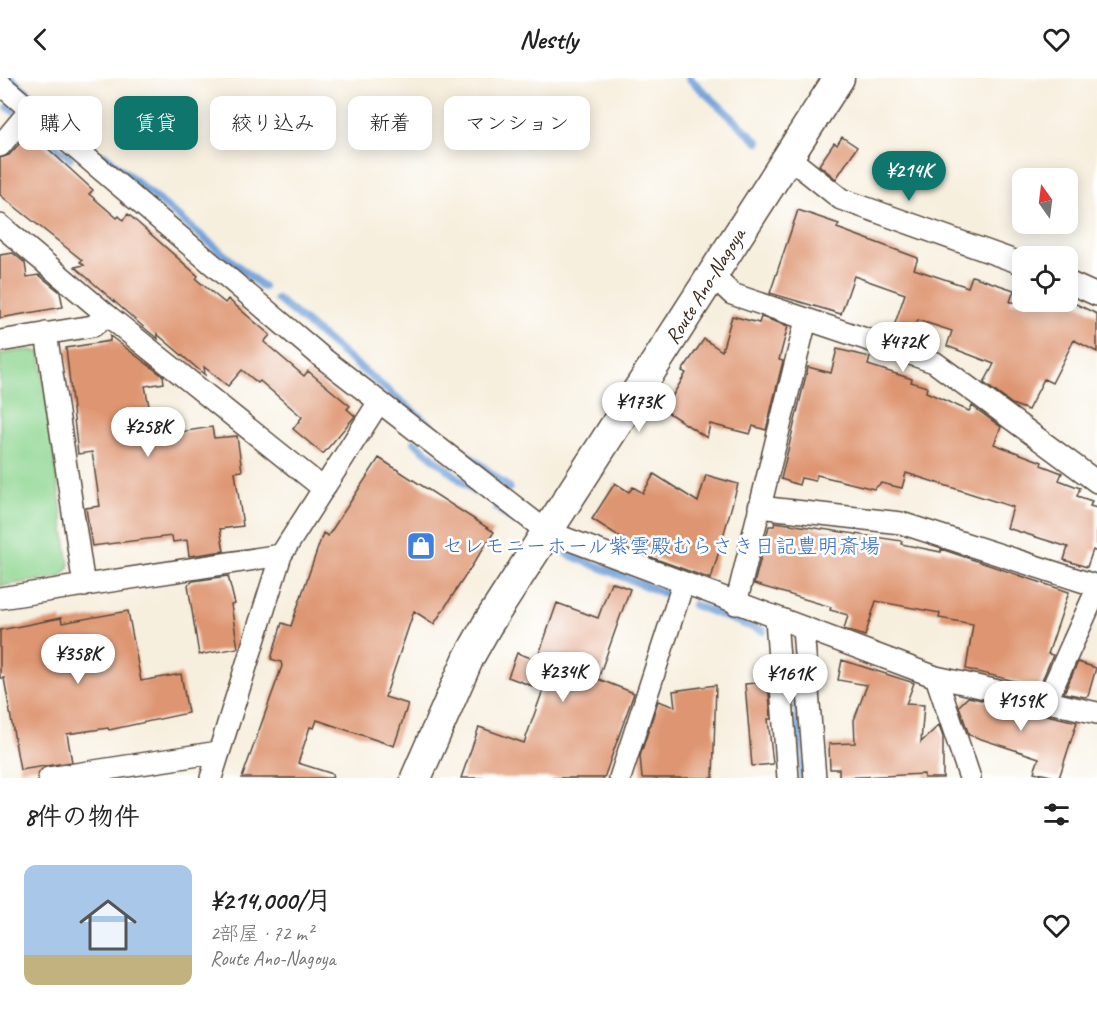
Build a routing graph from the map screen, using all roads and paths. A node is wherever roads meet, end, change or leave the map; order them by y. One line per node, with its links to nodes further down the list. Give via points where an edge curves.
1 (839, 78): 7 (main road, Route Ano-Nagoya)
2 (0, 84): 3 (street)
3 (18, 100)
4 (18, 124): 5 (street)
5 (0, 146)
6 (77, 150): 17 (street)
7 (786, 156): 9 (street, via 841,199); 10 (main road, Route Ano-Nagoya)
8 (0, 225): 13 (street)
9 (1012, 260)
10 (713, 276): 14 (street, via 732,294); 21 (main road, Route Ano-Nagoya)
11 (1078, 286): 12 (street)
12 (1097, 295)
13 (107, 315): 15 (street, via 93,326); 19 (street)
14 (806, 320): 18 (street, via 934,362); 20 (street)
15 (46, 333): 16 (street); 24 (street)
16 (0, 340)
17 (379, 402): 19 (street); 21 (street)
18 (1097, 482)
19 (324, 489): 22 (street)
20 (759, 507): 25 (street, via 901,523); 27 (street)
21 (546, 531): 23 (street); 36 (main road, Route Ano-Nagoya, via 469,657)
22 (281, 555): 24 (street); 33 (street)
23 (684, 584): 27 (street); 37 (street)
24 (84, 585): 26 (street)
25 (1097, 587): 31 (street)
26 (0, 598)
27 (736, 603): 28 (street)
28 (776, 619): 29 (street); 38 (street)
29 (803, 629): 30 (street); 39 (street)
30 (936, 677): 31 (street); 40 (street)
31 (1047, 700): 32 (street)
32 (1097, 713)
33 (219, 752): 34 (street); 35 (street)
34 (49, 778)
35 (211, 778)
36 (416, 778)
37 (620, 778)
38 (788, 778)
39 (815, 778)
40 (970, 778)

